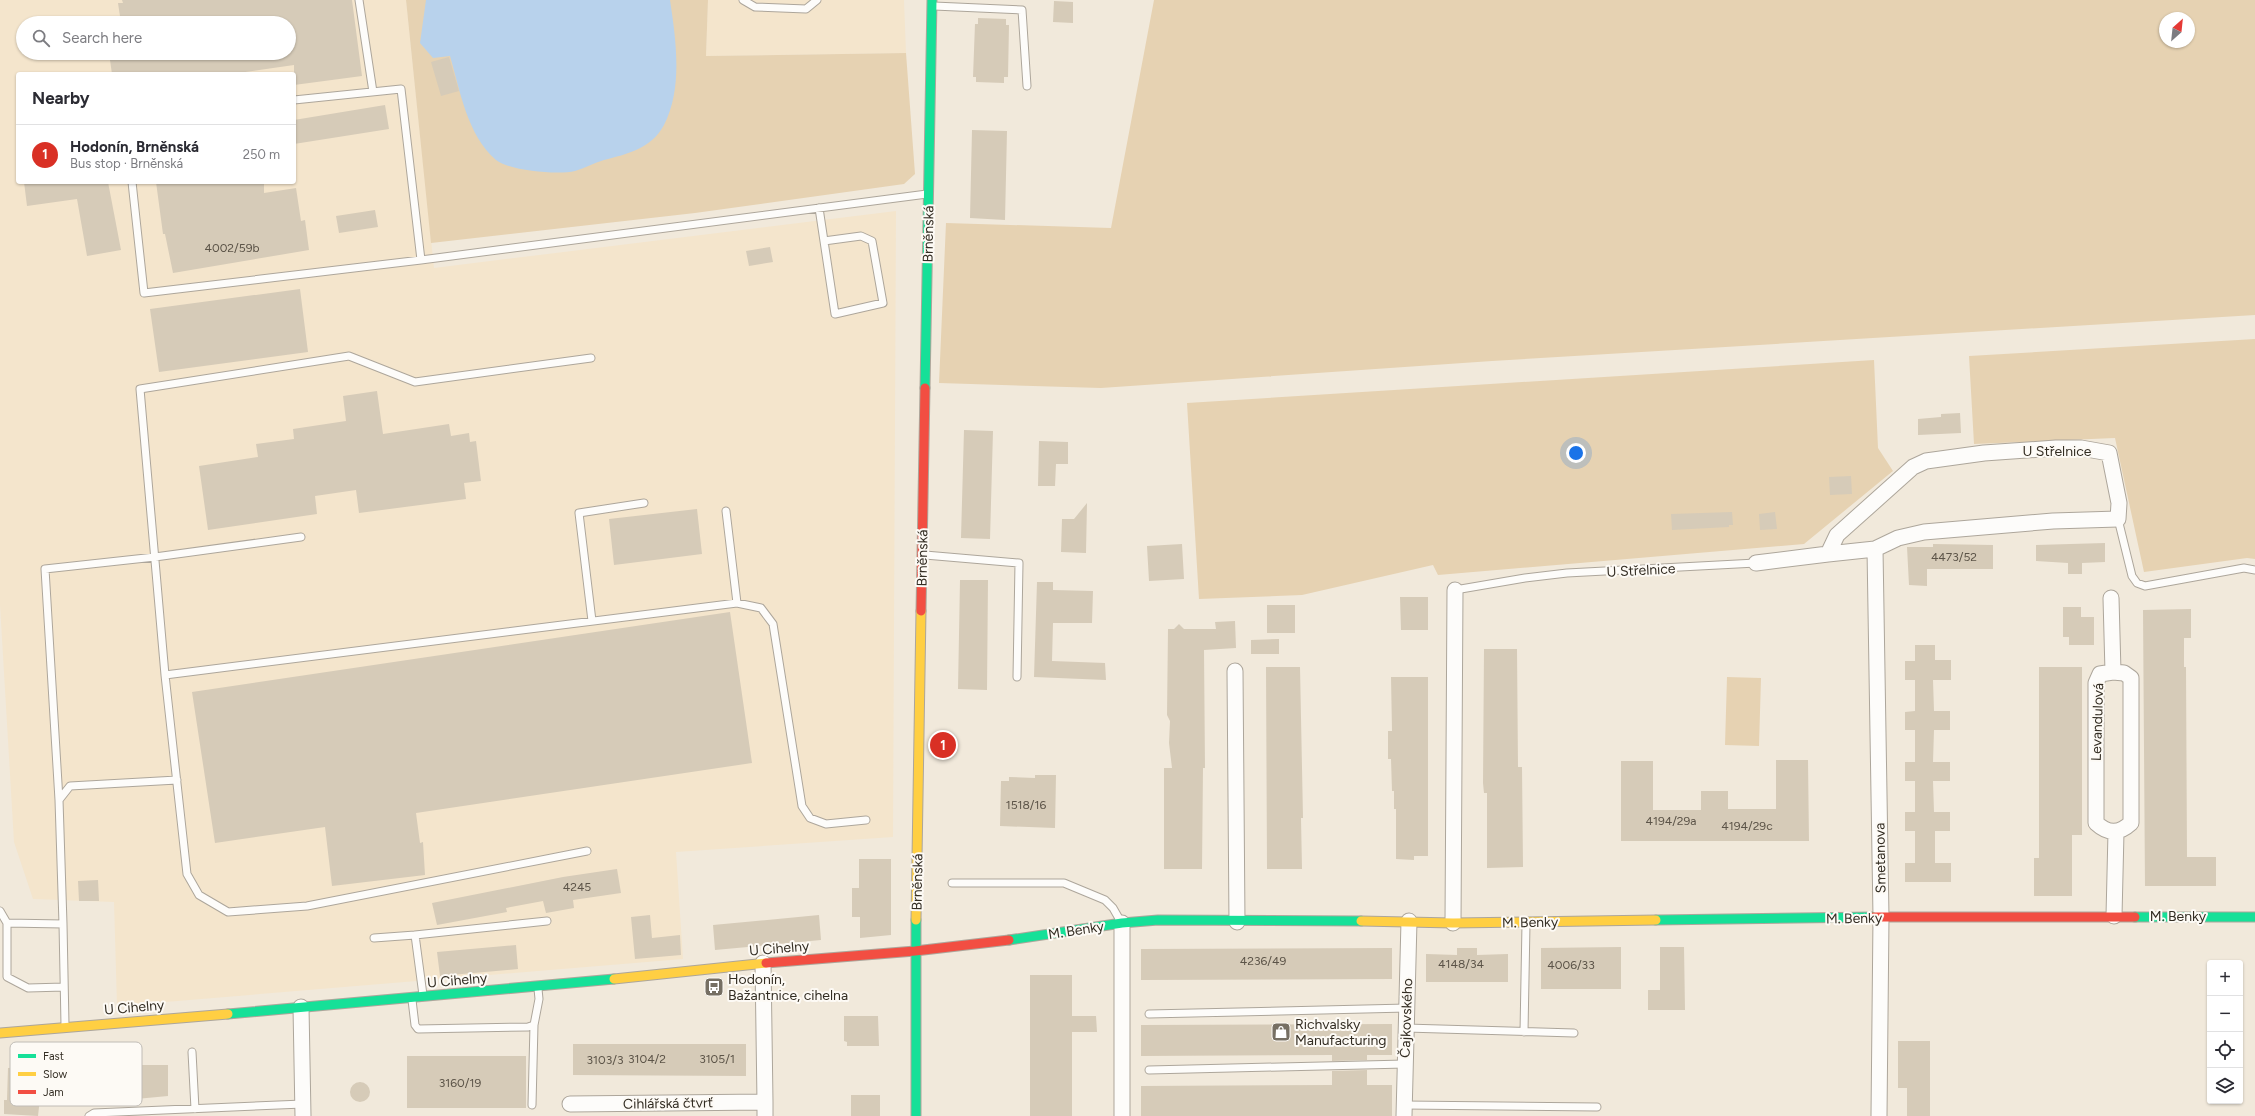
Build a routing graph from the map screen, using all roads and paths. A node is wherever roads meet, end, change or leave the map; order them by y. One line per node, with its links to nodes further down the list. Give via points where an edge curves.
1 (359, 0): 6 (lane)
2 (743, 0): 3 (lane, via 755,7 806,9)
3 (817, 0)
4 (932, 3): 5 (lane, via 1022,10); 9 (street, Brněnská)
5 (1027, 86)
6 (373, 92): 7 (lane); 12 (lane, via 401,89)
7 (296, 100)
8 (132, 184): 12 (lane, via 144,293)
9 (929, 194): 10 (lane); 20 (street, Brněnská)
10 (819, 208): 11 (lane); 12 (lane)
11 (824, 241): 11 (lane, via 835,314 883,303 872,241 861,236)
12 (421, 260)
13 (591, 358): 21 (lane, via 415,382 350,356 140,389)
14 (644, 503): 27 (lane, via 579,513)
15 (726, 511): 26 (lane)
16 (2118, 519): 18 (street, U Střelnice, via 2053,521 1924,532 1898,538); 19 (street, U Střelnice, via 2119,503 2109,453 2068,448 1984,453 1926,461 1913,467 1837,535); 23 (lane, via 2132,576 2137,583 2145,586 2244,568)
17 (301, 537): 21 (lane)
18 (1874, 549): 19 (street, U Střelnice); 40 (street, Smetanova)
19 (1828, 554): 22 (street, U Střelnice)
20 (922, 555): 31 (lane, via 1019,563); 52 (street, Brněnská)
21 (155, 557): 30 (lane); 33 (lane, via 45,569)
22 (1756, 563): 24 (lane, U Střelnice, via 1567,573)
23 (2255, 570)
24 (1455, 590): 48 (street)
25 (2111, 598): 29 (street)
26 (737, 603): 27 (lane); 34 (lane, via 761,608 774,624 802,806 810,818 826,824)
27 (592, 621): 30 (lane)
28 (1236, 671): 44 (street)
29 (2113, 672): 35 (street, Levandulová, via 2124,672 2131,678 2131,823); 35 (street, Levandulová, via 2100,674 2096,682 2096,823 2104,830)
30 (165, 675): 32 (lane)
31 (1017, 676)
32 (177, 780): 33 (lane, via 70,786); 36 (lane, via 187,874 199,895 228,912 307,906)
33 (59, 800): 49 (lane)
34 (866, 820)
35 (2116, 832): 39 (street)
36 (587, 851)
37 (952, 883): 47 (lane, via 1064,883 1105,900)
38 (0, 911): 46 (lane)
39 (2114, 916): 40 (street, M. Benky); 41 (street, M. Benky)
40 (1880, 917): 45 (street, M. Benky); 80 (street, Smetanova)
41 (2255, 917)
42 (547, 921): 50 (lane)
43 (1409, 921): 44 (street, M. Benky); 48 (street, M. Benky); 59 (street, Čajkovského)
44 (1237, 922): 47 (street, M. Benky, via 1158,920)
45 (1526, 922): 48 (street, M. Benky); 64 (lane)
46 (7, 923): 49 (lane); 54 (lane, via 7,977 28,988)
47 (1122, 923): 52 (street, M. Benky, via 1027,938); 79 (street)
48 (1453, 923)
49 (63, 924): 54 (lane)
50 (415, 935): 51 (lane); 56 (lane)
51 (374, 938)
52 (915, 951): 53 (street, U Cihelny); 78 (street, Brněnská)
53 (763, 963): 55 (street, U Cihelny); 74 (street, Cihlářská čtvrť)
54 (64, 987): 62 (lane)
55 (538, 987): 56 (street, U Cihelny); 61 (lane, via 539,999)
56 (423, 997): 57 (street, U Cihelny)
57 (412, 998): 58 (street, U Cihelny); 61 (lane, via 418,1029)
58 (301, 1007): 62 (street, U Cihelny); 75 (street)
59 (1407, 1008): 60 (lane); 63 (street, Čajkovského)
60 (1149, 1014)
61 (534, 1025): 71 (lane)
62 (64, 1027): 65 (street, U Cihelny)
63 (1406, 1028): 64 (lane); 68 (street, Čajkovského)
64 (1524, 1032): 66 (lane)
65 (0, 1033)
66 (1574, 1033)
67 (192, 1052): 73 (lane)
68 (1405, 1064): 69 (lane); 76 (street, Čajkovského)
69 (1149, 1070)
70 (570, 1104): 74 (street, Cihlářská čtvrť)
71 (532, 1105)
72 (1597, 1107): 76 (lane)
73 (195, 1109): 75 (lane); 77 (lane, via 94,1113)
74 (765, 1109)
75 (303, 1110)
76 (1404, 1110)
77 (89, 1116)
78 (916, 1116)
79 (1122, 1116)
80 (1880, 1116)

